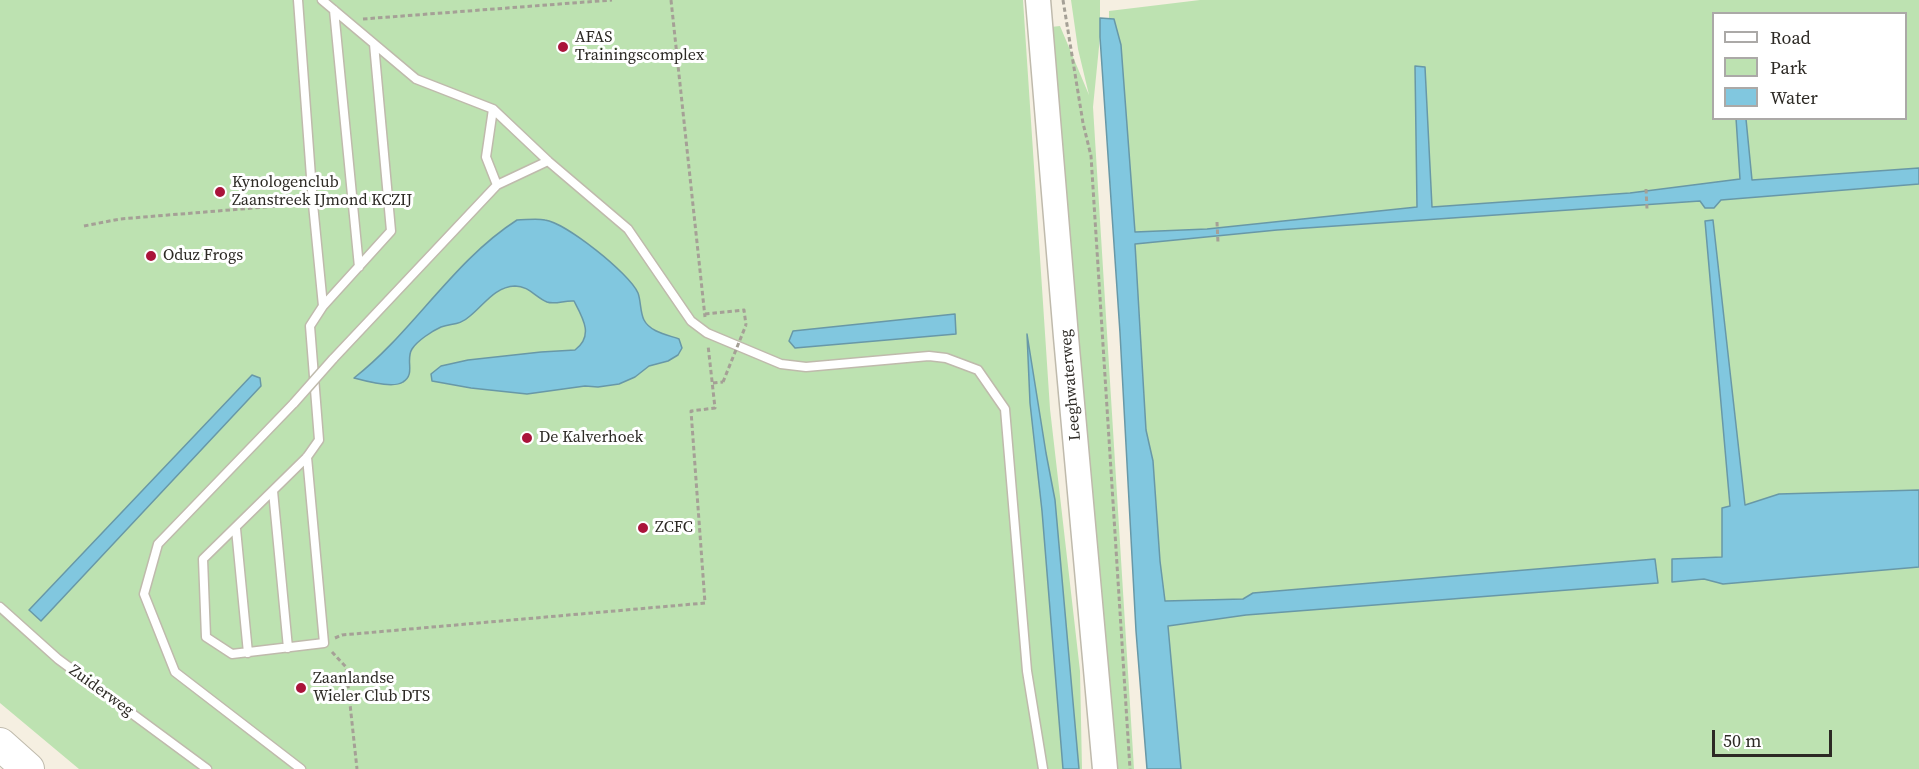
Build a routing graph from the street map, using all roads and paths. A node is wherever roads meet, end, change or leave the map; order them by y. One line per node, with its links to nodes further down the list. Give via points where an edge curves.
1 (298, 0): 14 (lane)
2 (322, 0): 7 (lane)
3 (612, 0): 8 (path)
4 (671, 0): 21 (path)
5 (1038, 0): 37 (main road, Leeghwaterweg)
6 (1063, 0): 38 (path, via 1091,156)
7 (334, 10): 8 (lane); 19 (lane)
8 (347, 21): 9 (lane)
9 (374, 44): 10 (lane, via 416,79); 19 (lane, via 391,231)
10 (493, 109): 11 (lane); 12 (lane, via 486,157)
11 (548, 161): 12 (lane); 22 (lane, via 628,229 691,321)
12 (496, 185): 34 (lane, bridge, via 158,544 144,594 175,672)
13 (1646, 189): 15 (path)
14 (313, 204): 17 (path, via 120,219); 20 (lane)
15 (1647, 209)
16 (1217, 222): 18 (path)
17 (84, 226)
18 (1218, 243)
19 (359, 267): 20 (lane)
20 (323, 306): 24 (lane, via 310,326 319,440)
21 (705, 314): 22 (path); 23 (path, bridge, via 744,310 746,324 723,382)
22 (707, 333): 23 (path); 36 (lane, via 781,364 806,367 929,356 978,370 1005,409 1028,671)
23 (712, 383): 28 (path, via 715,408 691,411 705,603 342,635)
24 (307, 458): 25 (lane); 28 (lane)
25 (273, 491): 26 (lane); 29 (lane)
26 (236, 529): 30 (lane); 30 (lane, via 203,559 206,637 232,654)
27 (0, 607): 33 (lane, Zuiderweg, via 58,659)
28 (324, 643): 29 (lane); 35 (path, via 346,667)
29 (288, 648): 30 (lane)
30 (248, 653)
31 (0, 744): 32 (highway)
32 (28, 769)
33 (207, 769)
34 (301, 769)
35 (357, 769)
36 (1043, 769)
37 (1106, 769)
38 (1130, 769)

